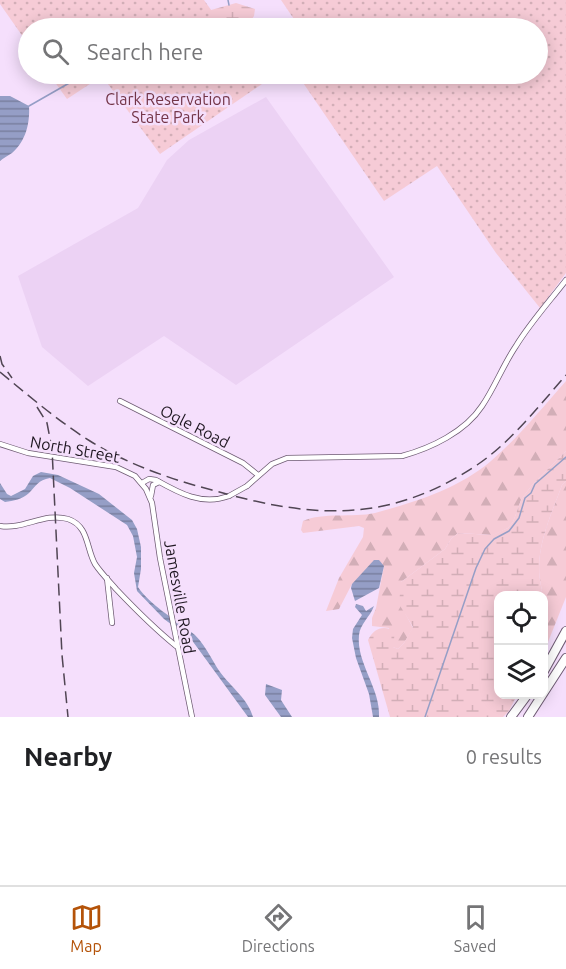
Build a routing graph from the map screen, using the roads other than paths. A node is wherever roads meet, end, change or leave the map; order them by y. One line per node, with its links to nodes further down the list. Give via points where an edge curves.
1 (566, 280): 4 (street, via 522,336 481,409 432,445 388,458 287,458)
2 (120, 401): 4 (street, Ogle Road, via 243,463)
3 (0, 444): 6 (street, North Street, via 28,453 117,467)
4 (258, 475): 5 (street, bridge, via 232,495 214,500 192,497)
5 (159, 482): 6 (street, via 149,479); 7 (street, via 151,489)
6 (141, 483): 7 (street, Jamesville Road)
7 (152, 503): 12 (street, Jamesville Road)
8 (0, 526): 9 (street, via 53,518 74,522 84,531 96,565)
9 (107, 578): 10 (street); 12 (street)
10 (112, 623)
11 (566, 631): 14 (highway)
12 (177, 646): 16 (street, Jamesville Road)
13 (566, 658): 18 (highway)
14 (548, 662)
15 (524, 699): 17 (highway)
16 (192, 717)
17 (511, 717)
18 (528, 717)

